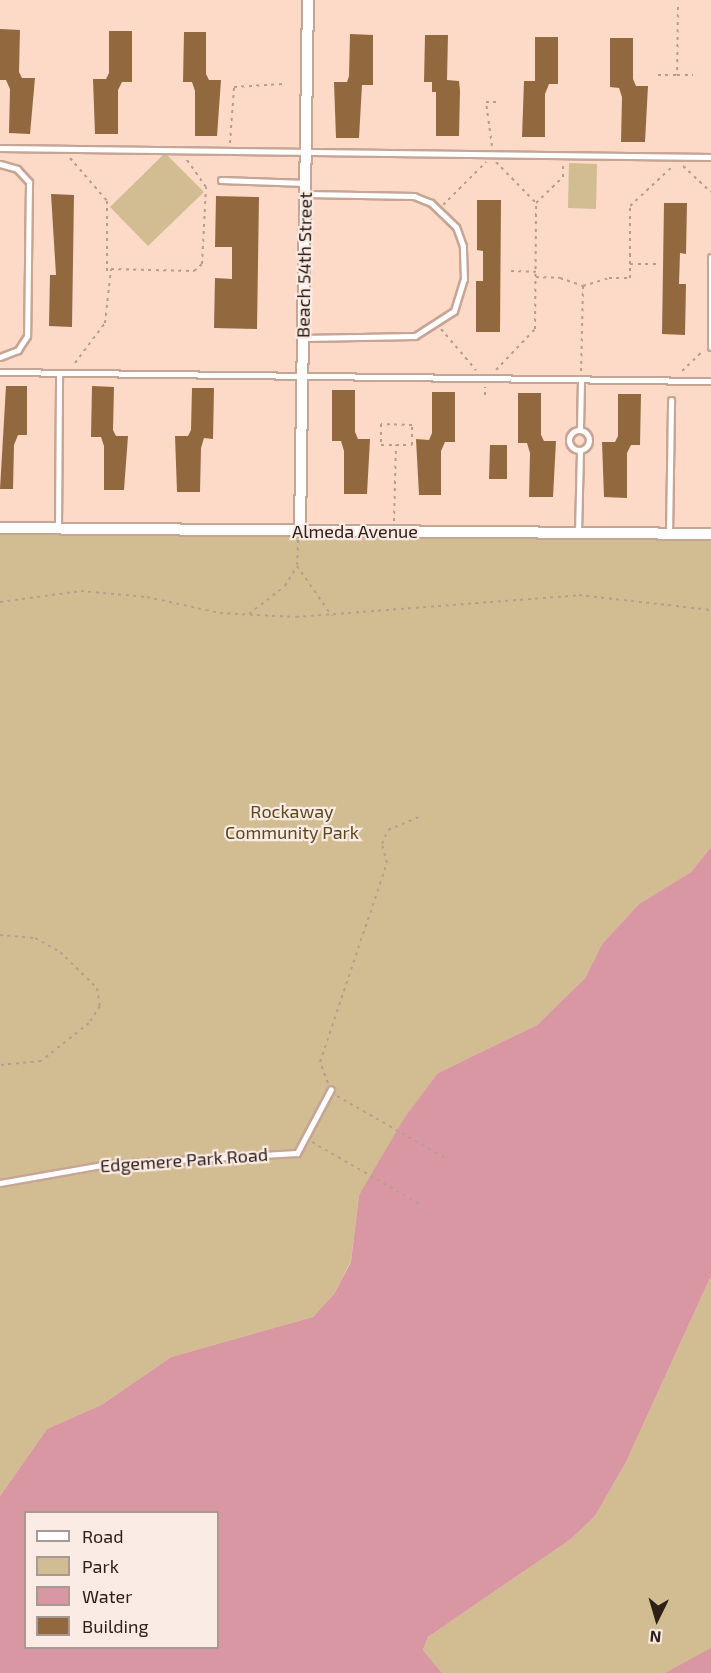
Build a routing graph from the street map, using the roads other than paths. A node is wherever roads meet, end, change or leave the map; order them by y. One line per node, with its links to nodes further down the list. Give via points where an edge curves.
1 (308, 0): 3 (street, Beach 54th Street)
2 (0, 148): 3 (lane)
3 (306, 153): 4 (lane); 7 (street, Beach 54th Street)
4 (711, 157)
5 (0, 164): 11 (lane, via 17,168 29,182 27,336 18,350)
6 (221, 180): 7 (lane)
7 (305, 189): 9 (street, Beach 54th Street); 9 (lane, via 414,196 438,210 460,236 465,279 454,311 437,324 404,337)
8 (711, 257): 10 (lane)
9 (303, 338): 14 (street, Beach 54th Street)
10 (710, 346)
11 (0, 357)
12 (0, 372): 13 (lane)
13 (59, 373): 14 (lane); 21 (lane)
14 (303, 378): 15 (lane); 22 (street, Beach 54th Street)
15 (581, 381): 16 (lane); 18 (lane)
16 (711, 381)
17 (671, 400): 24 (lane)
18 (580, 428): 19 (lane, via 586,430 586,447); 19 (lane, via 573,429 572,450)
19 (580, 451): 23 (lane)
20 (0, 528): 21 (street, Almeda Avenue)
21 (58, 529): 22 (street, Almeda Avenue)
22 (300, 531): 23 (street, Almeda Avenue)
23 (578, 533): 24 (street, Almeda Avenue)
24 (669, 534): 25 (street, Almeda Avenue)
25 (711, 534)
26 (330, 1090): 27 (lane, Edgemere Park Road, via 297,1153 108,1164)
27 (0, 1183)

